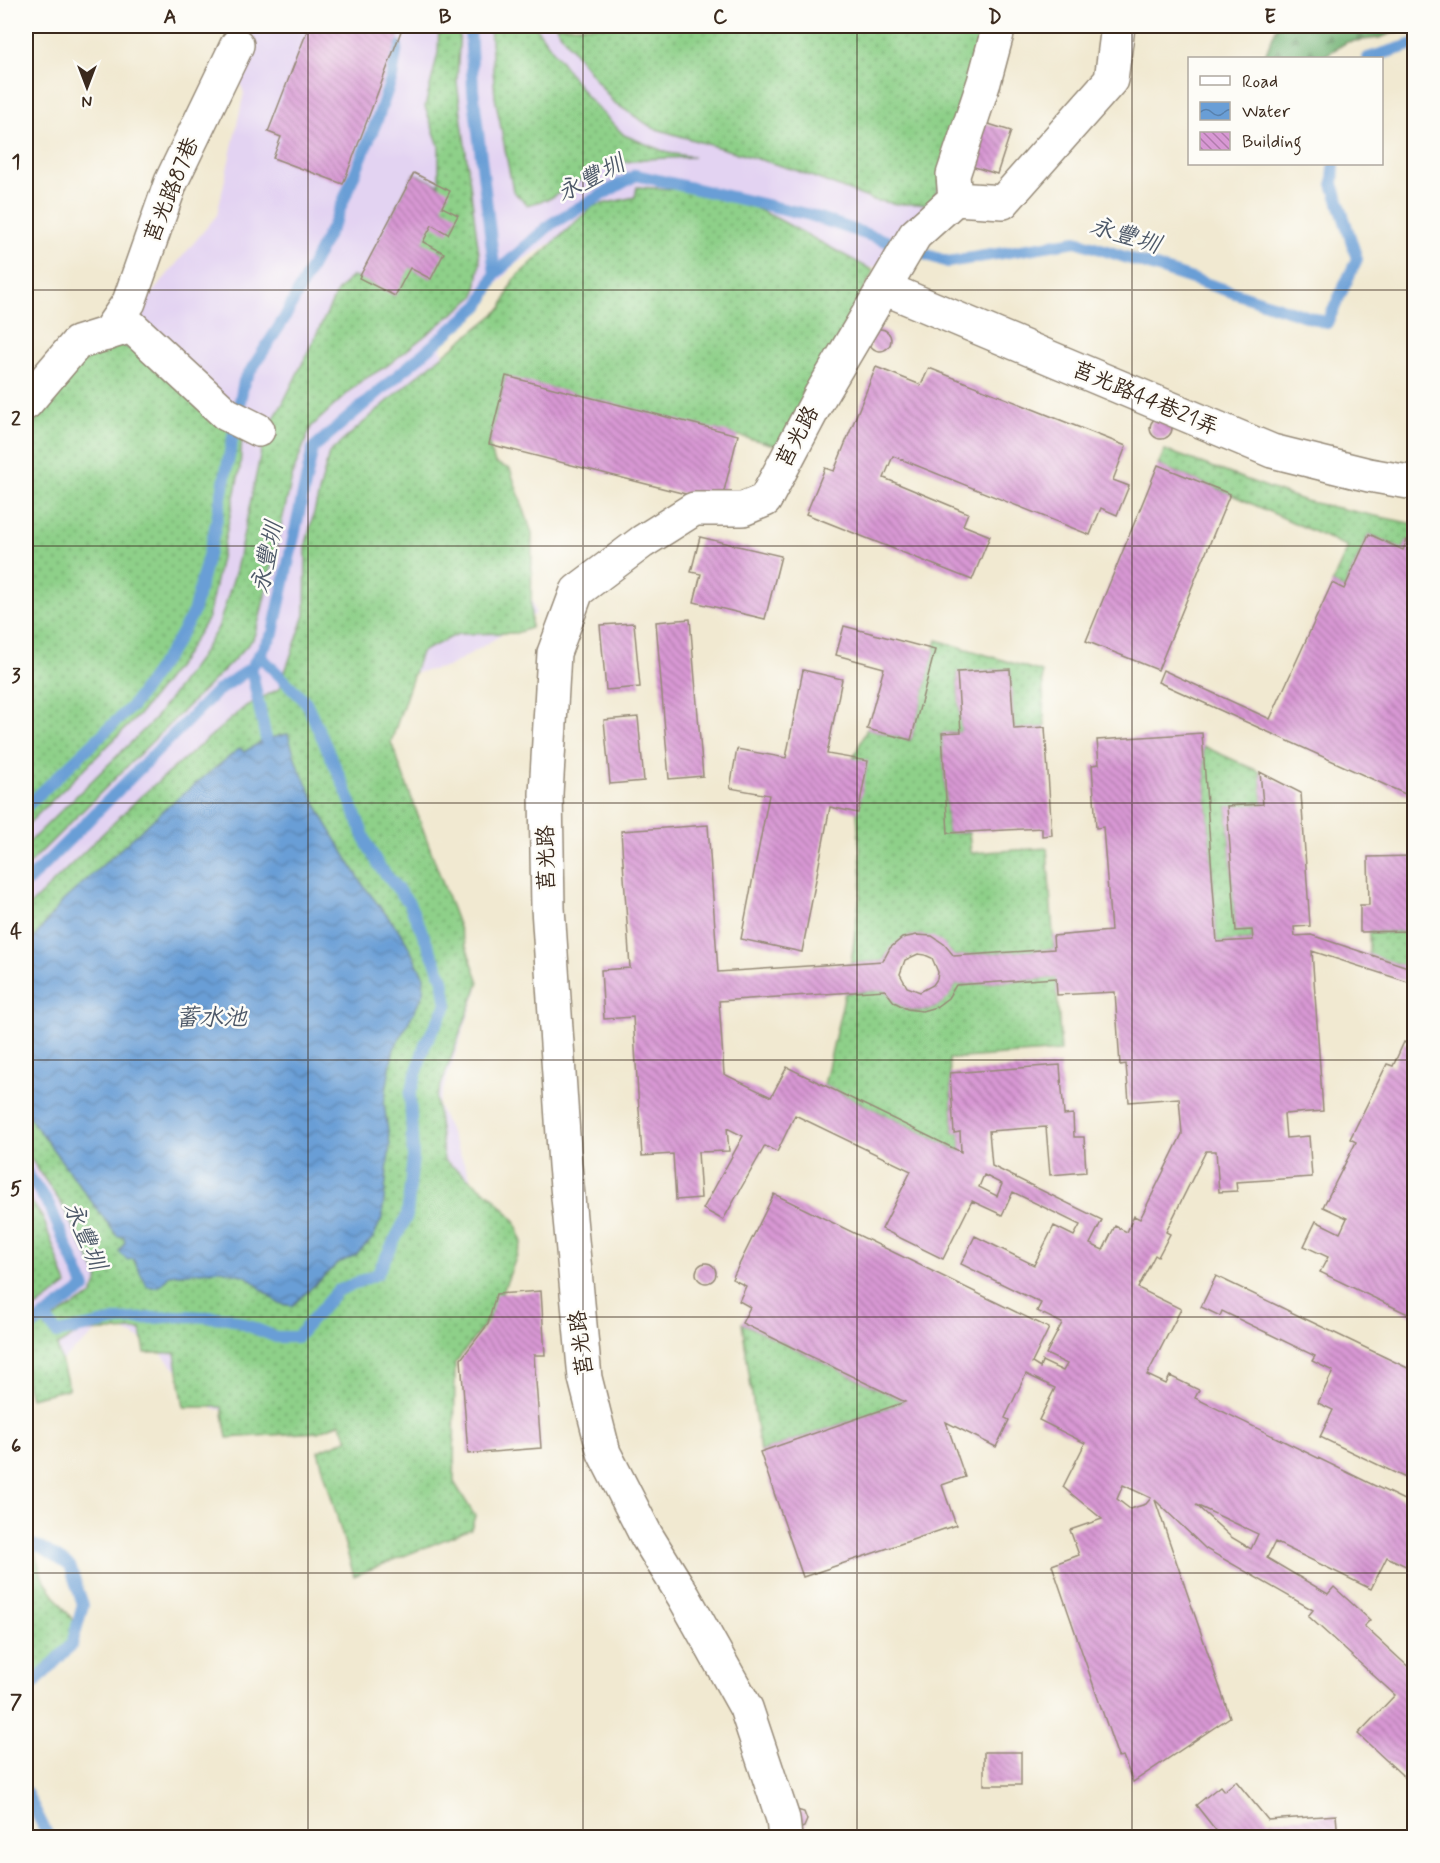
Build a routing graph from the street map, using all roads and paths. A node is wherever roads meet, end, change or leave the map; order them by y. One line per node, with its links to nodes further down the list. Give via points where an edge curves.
1 (999, 26): 4 (lane, via 953,175)
2 (1118, 26): 4 (lane, via 1112,80 1003,202)
3 (237, 45): 6 (lane, 莒光路87巷, via 171,182 129,302)
4 (955, 199): 5 (lane, 莒光路, via 915,235)
5 (884, 288): 9 (lane, 莒光路44巷21弄, via 1272,451); 10 (lane, 莒光路, via 765,500 743,509 694,509 642,542 577,591 554,653 546,794 548,908 565,1165 585,1378 604,1453 646,1535 746,1708 783,1819)
6 (107, 334): 7 (lane, via 77,342); 8 (lane, via 131,326 226,414)
7 (26, 403)
8 (258, 430)
9 (1414, 483)
10 (785, 1838)

